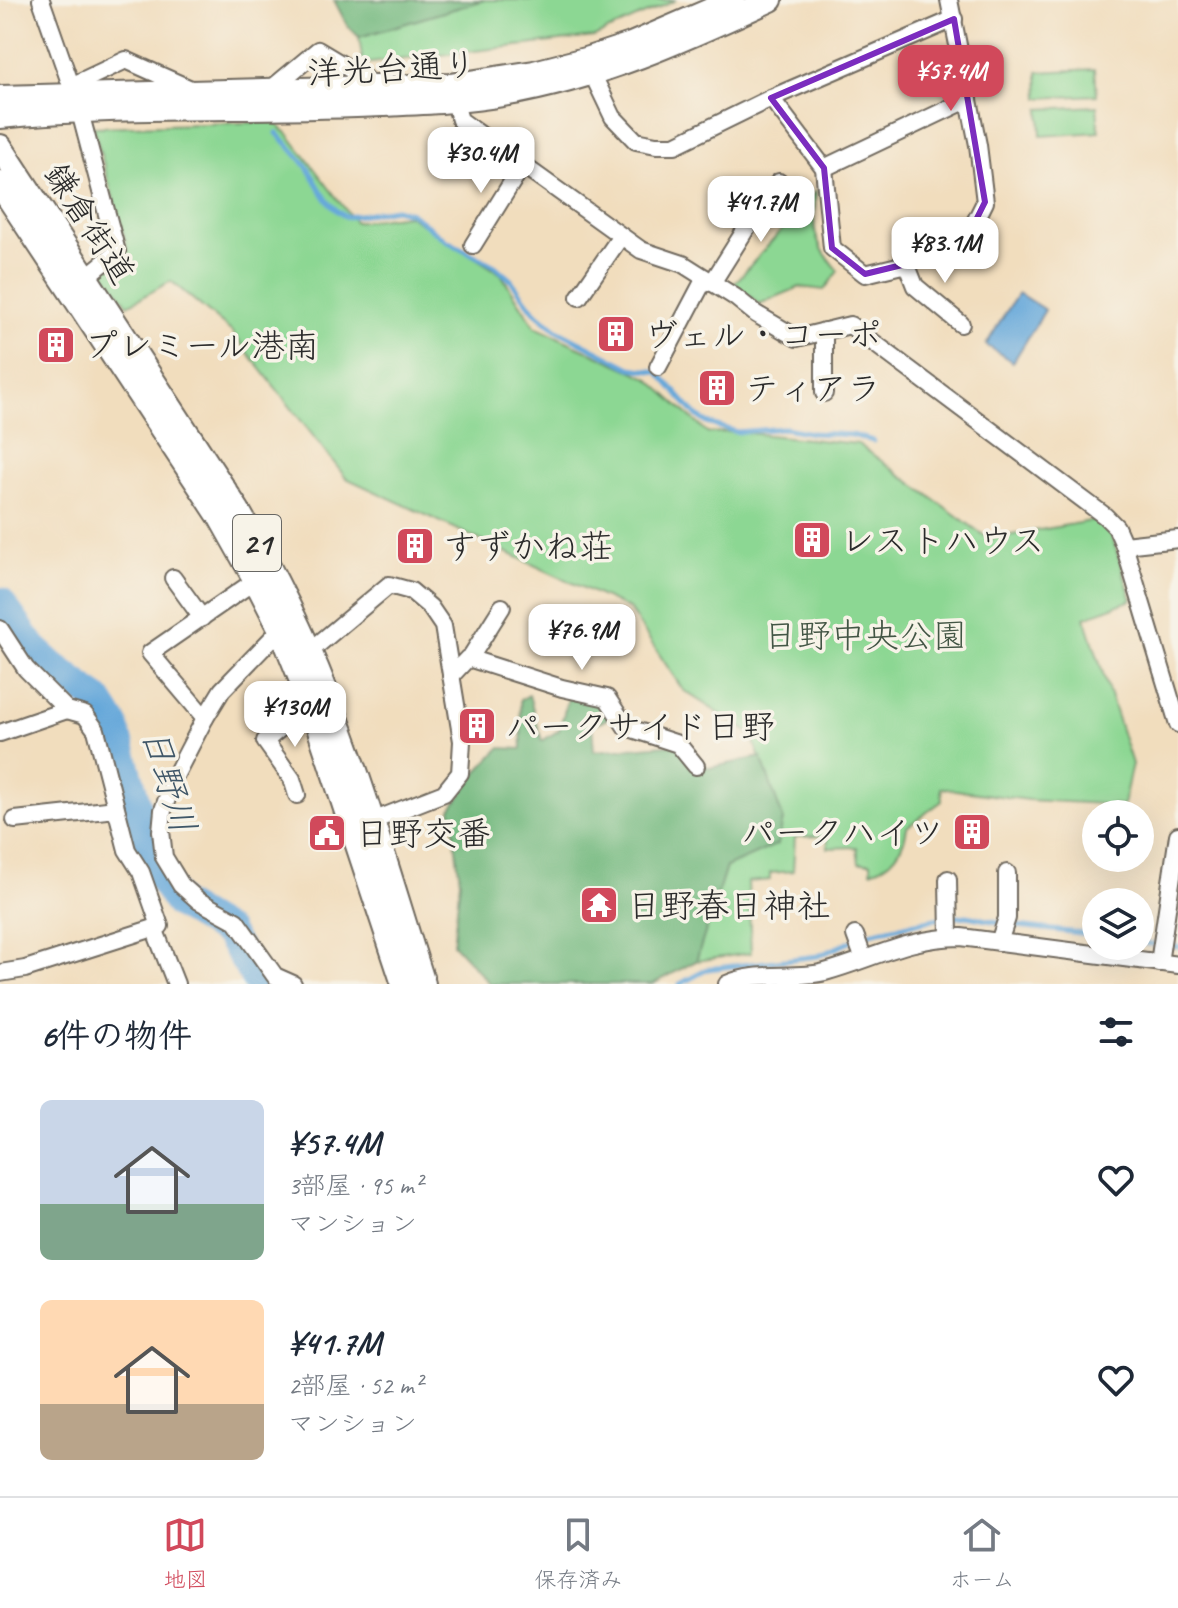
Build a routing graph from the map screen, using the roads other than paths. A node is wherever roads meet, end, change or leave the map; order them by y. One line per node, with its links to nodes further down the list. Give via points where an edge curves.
1 (41, 0): 12 (street)
2 (733, 0): 10 (street, 洋光台通り, via 631,44)
3 (771, 0): 6 (street, 洋光台通り, via 670,47)
4 (949, 0): 5 (street)
5 (954, 19): 13 (street); 14 (street)
6 (592, 73): 10 (street, 洋光台通り, via 517,93); 13 (street, via 624,130 636,141 656,145 675,145)
7 (371, 86): 8 (street); 8 (street, via 318,50); 10 (street)
8 (270, 90): 9 (street)
9 (195, 91): 12 (street); 12 (street, via 126,60)
10 (452, 93): 12 (street, 洋光台通り, via 311,108); 17 (street, via 460,120)
11 (0, 97): 12 (street)
12 (75, 98): 15 (street, 洋光台通り); 24 (street, via 117,252)
13 (771, 98): 18 (street)
14 (969, 99): 18 (street); 23 (street, via 985,202 972,228)
15 (0, 117)
16 (0, 147): 24 (main road, 鎌倉街道 / 21)
17 (522, 166): 21 (street); 22 (street)
18 (824, 168): 23 (street, via 832,248 865,274)
19 (779, 182): 25 (street)
20 (3, 194): 34 (main road, 鎌倉街道 / 21, via 220,516)
21 (621, 236): 25 (street); 26 (street)
22 (473, 245)
23 (906, 263): 27 (street, via 915,286)
24 (85, 278): 39 (main road, 鎌倉街道 / 21, via 237,510)
25 (708, 281): 28 (street, via 797,338); 29 (street)
26 (579, 297)
27 (961, 324)
28 (824, 331): 30 (street); 32 (street, via 850,325 1105,516)
29 (658, 367)
30 (824, 393)
31 (1178, 539): 32 (street)
32 (1124, 545): 45 (street)
33 (173, 578): 36 (street)
34 (256, 580): 36 (street); 38 (main road, 鎌倉街道 / 21)
35 (502, 607): 40 (street)
36 (202, 618): 44 (street, via 145,647)
37 (0, 629): 43 (street, via 26,669)
38 (281, 629): 42 (main road, 鎌倉街道 / 21); 44 (street, via 222,690)
39 (309, 652): 41 (street, via 389,585 411,591 443,626); 51 (main road, 鎌倉街道 / 21)
40 (470, 658): 41 (street); 47 (street, via 607,698 626,727 678,744)
41 (451, 676): 51 (street, via 462,741 460,773 444,793)
42 (311, 703): 48 (street, via 265,741); 65 (main road, 鎌倉街道 / 21)
43 (67, 710): 46 (street); 49 (street, via 85,715 96,730)
44 (205, 718): 53 (street, via 163,810)
45 (1178, 724)
46 (3, 728)
47 (696, 766)
48 (297, 795)
49 (116, 809): 50 (street); 54 (street, via 127,850)
50 (15, 820)
51 (370, 822): 66 (main road, 鎌倉街道 / 21)
52 (1178, 835): 60 (street)
53 (164, 857): 54 (street); 64 (street, via 181,885 236,921 275,976)
54 (141, 872): 58 (street, via 160,926)
55 (1007, 873): 59 (street)
56 (948, 879): 57 (street)
57 (949, 926): 59 (street); 67 (street, via 907,943 859,947 826,971 804,976 747,971)
58 (154, 928): 62 (street); 63 (street)
59 (1002, 931): 60 (street)
60 (1160, 959): 61 (street)
61 (1178, 965)
62 (0, 973)
63 (176, 984)
64 (293, 984)
65 (404, 984)
66 (423, 984)
67 (727, 984)

